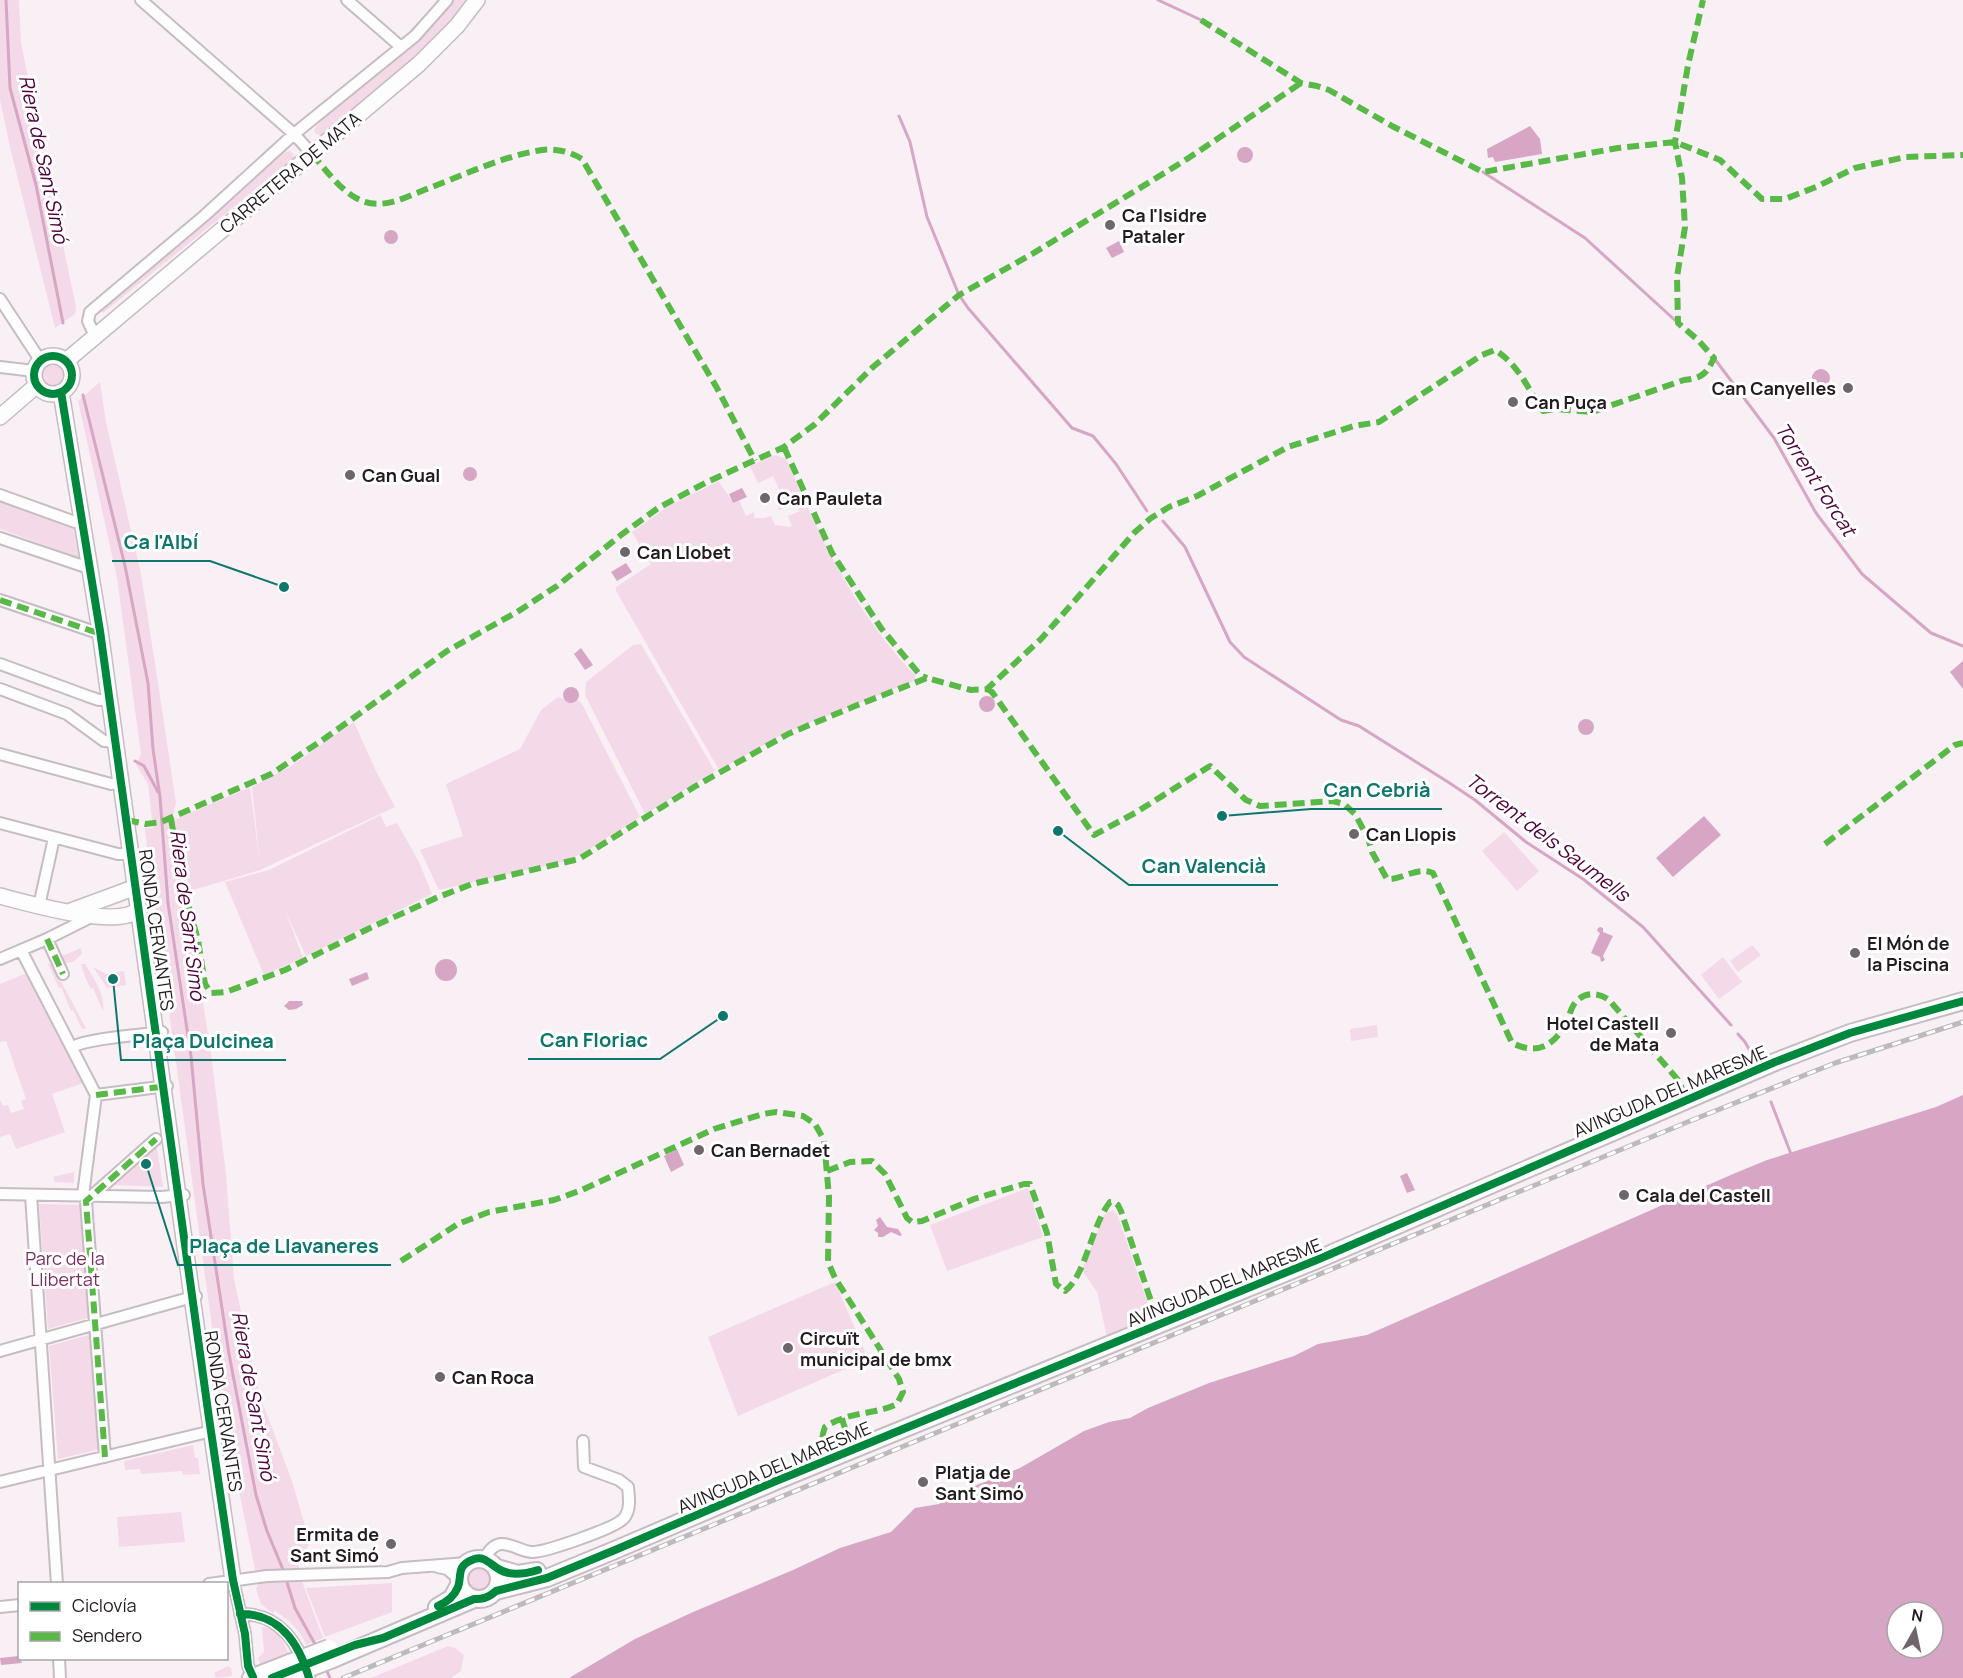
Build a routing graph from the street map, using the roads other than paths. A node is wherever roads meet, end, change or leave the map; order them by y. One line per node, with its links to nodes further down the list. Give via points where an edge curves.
1 (141, 0): 6 (street)
2 (347, 0): 5 (street)
3 (447, 0): 5 (street, CARRETERA DE MATA)
4 (477, 0): 7 (street, CARRETERA DE MATA, via 425,58)
5 (401, 47): 6 (street, CARRETERA DE MATA)
6 (294, 134): 7 (street); 9 (street, CARRETERA DE MATA, via 90,312 88,321)
7 (312, 154): 9 (street, CARRETERA DE MATA)
8 (0, 299): 12 (street)
9 (95, 336): 10 (street, CARRETERA DE MATA)
10 (66, 360): 12 (street, via 52,355); 13 (street, via 73,375 70,385)
11 (0, 367): 12 (street)
12 (37, 372): 13 (street, via 47,393); 14 (street)
13 (61, 392): 16 (street, RONDA CERVANTES)
14 (0, 417)
15 (0, 495): 16 (street, via 75,522)
16 (82, 521): 18 (street, RONDA CERVANTES)
17 (0, 538): 18 (street)
18 (88, 565): 20 (street, RONDA CERVANTES)
19 (0, 600): 20 (street)
20 (100, 631): 23 (street, RONDA CERVANTES)
21 (0, 664): 23 (street, via 99,700)
22 (0, 689): 24 (street, via 67,714 104,741)
23 (109, 699): 24 (street, RONDA CERVANTES)
24 (115, 742): 26 (street, RONDA CERVANTES)
25 (0, 754): 26 (street, via 111,784)
26 (122, 783): 29 (street, RONDA CERVANTES)
27 (0, 823): 28 (street)
28 (54, 838): 29 (street); 32 (street)
29 (132, 854): 30 (street, RONDA CERVANTES)
30 (136, 887): 33 (street, RONDA CERVANTES); 34 (street)
31 (0, 896): 32 (street)
32 (39, 906): 34 (street)
33 (139, 909): 35 (street, via 134,914); 36 (street, RONDA CERVANTES)
34 (66, 912): 35 (street)
35 (93, 916): 36 (street); 37 (street)
36 (142, 934): 42 (street, RONDA CERVANTES)
37 (47, 939): 38 (street); 40 (street)
38 (21, 950): 39 (street); 43 (street)
39 (0, 958)
40 (63, 974)
41 (1963, 1000): 59 (main road, AVINGUDA DEL MARESME, via 1850,1034 1764,1066 1319,1259)
42 (159, 1033): 43 (street); 44 (street, RONDA CERVANTES)
43 (72, 1047): 45 (street)
44 (166, 1087): 45 (street); 49 (street, RONDA CERVANTES)
45 (96, 1095): 50 (street)
46 (156, 1139): 50 (street)
47 (0, 1194): 48 (street)
48 (31, 1195): 50 (street); 53 (street)
49 (181, 1195): 50 (street); 51 (street, RONDA CERVANTES)
50 (88, 1196): 52 (street)
51 (195, 1296): 52 (street); 55 (street, RONDA CERVANTES)
52 (94, 1324): 53 (street); 57 (street)
53 (41, 1339): 54 (street); 58 (street)
54 (0, 1351)
55 (214, 1431): 57 (street); 64 (street, RONDA CERVANTES)
56 (583, 1441): 62 (street, via 584,1467 628,1487 623,1519 542,1551 526,1552 498,1545 489,1551)
57 (105, 1457): 58 (street)
58 (49, 1470): 60 (street); 65 (street)
59 (776, 1480): 62 (main road, AVINGUDA DEL MARESME, via 527,1574 511,1573); 68 (main road, AVINGUDA DEL MARESME, via 585,1563)
60 (0, 1482)
61 (467, 1563): 62 (main road, via 472,1560); 63 (street); 67 (main road)
62 (490, 1564): 68 (main road, via 500,1580)
63 (435, 1566): 64 (street); 67 (street, via 447,1569)
64 (233, 1580): 66 (street); 72 (street)
65 (57, 1582)
66 (221, 1582)
67 (459, 1582): 69 (main road); 73 (main road, via 452,1598 440,1605)
68 (496, 1591): 69 (main road, via 489,1597)
69 (474, 1599): 73 (main road, via 382,1638)
70 (18, 1605): 71 (street)
71 (0, 1607)
72 (240, 1614): 75 (street, via 260,1615 292,1639); 77 (street)
73 (331, 1654): 75 (main road, bridge)
74 (59, 1660): 76 (street)
75 (298, 1669): 77 (main road); 78 (street)
76 (60, 1678)
77 (253, 1678)
78 (272, 1678)

